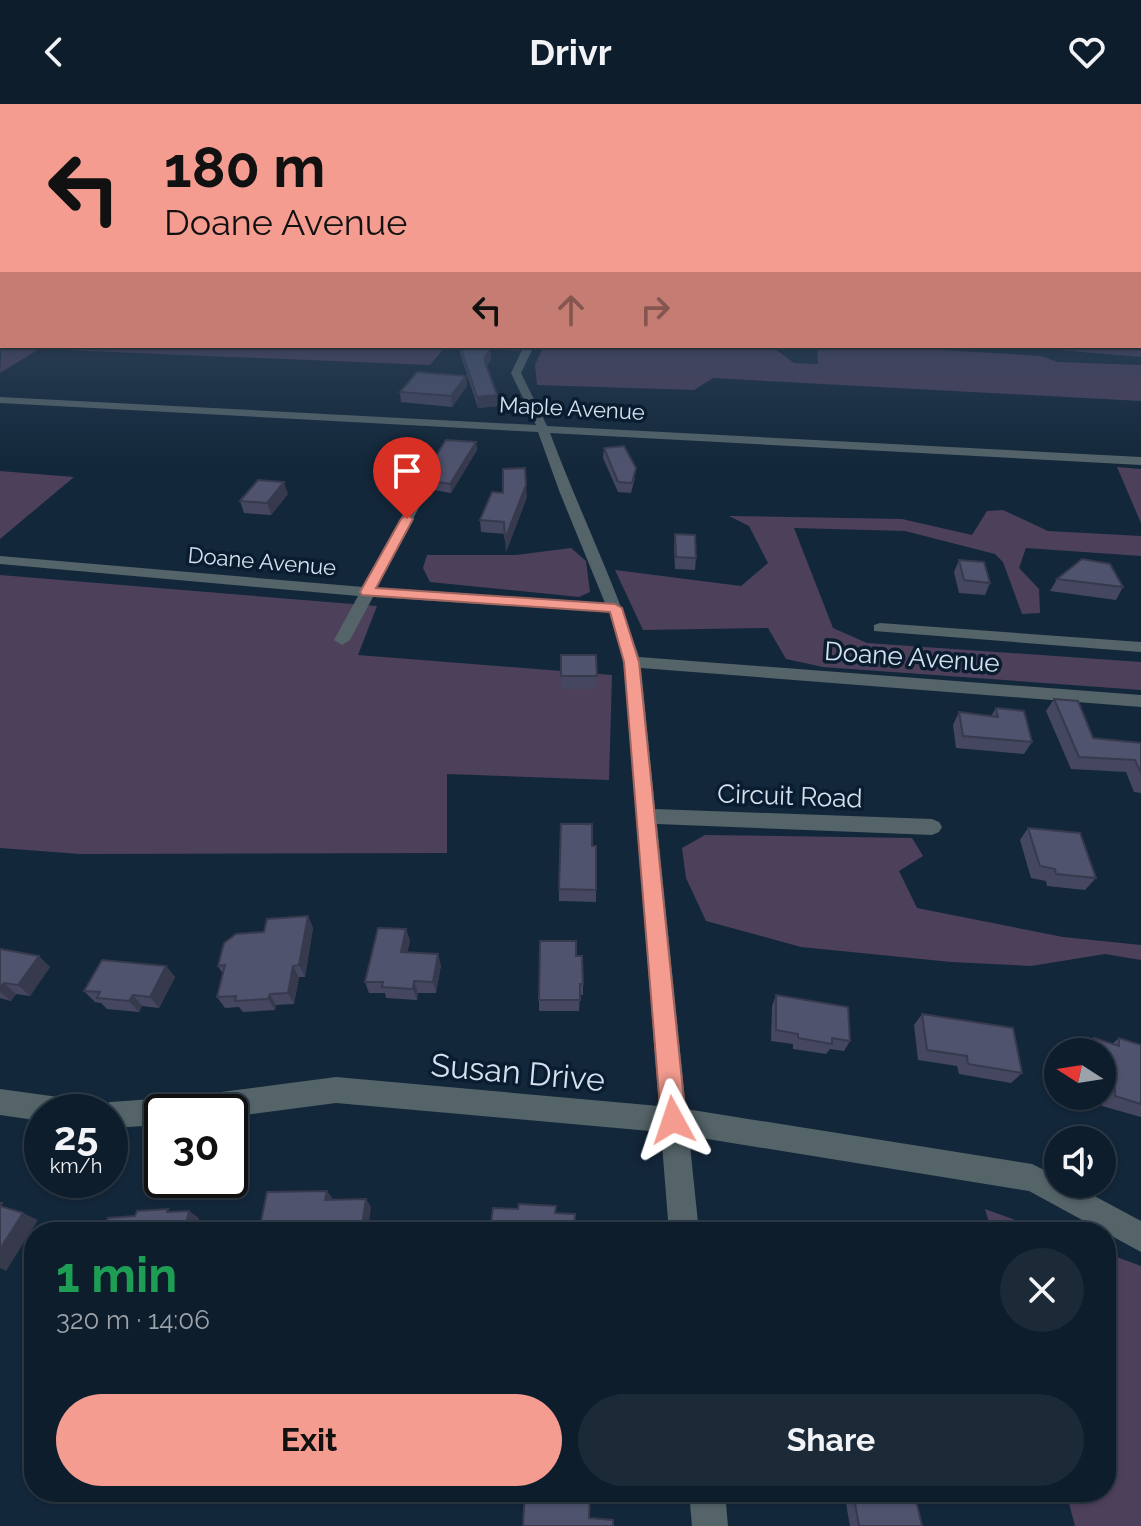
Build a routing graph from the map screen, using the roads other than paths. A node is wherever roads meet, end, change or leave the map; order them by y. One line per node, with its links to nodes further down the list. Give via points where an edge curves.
1 (528, 348): 3 (street, via 516,373)
2 (0, 400): 3 (street, Maple Avenue)
3 (543, 429): 4 (street, Maple Avenue); 8 (street)
4 (1141, 461)
5 (420, 494): 7 (street)
6 (0, 560): 7 (street, Doane Avenue)
7 (367, 592): 8 (street, Doane Avenue); 10 (street)
8 (615, 608): 12 (street)
9 (880, 628): 11 (street, Doane Avenue)
10 (342, 640)
11 (1141, 647)
12 (632, 662): 13 (street, Doane Avenue); 14 (street)
13 (1141, 701)
14 (646, 816): 15 (street, Circuit Road); 19 (street)
15 (932, 827)
16 (0, 1102): 17 (street)
17 (24, 1105)
18 (128, 1114): 19 (street, Susan Drive, via 336,1090)
19 (673, 1120): 20 (street); 21 (street, Susan Drive, via 1032,1178)
20 (683, 1222)
21 (1113, 1222)
22 (1116, 1223): 23 (street, Susan Drive)
23 (1141, 1237)
24 (708, 1502): 25 (street)
25 (710, 1526)

